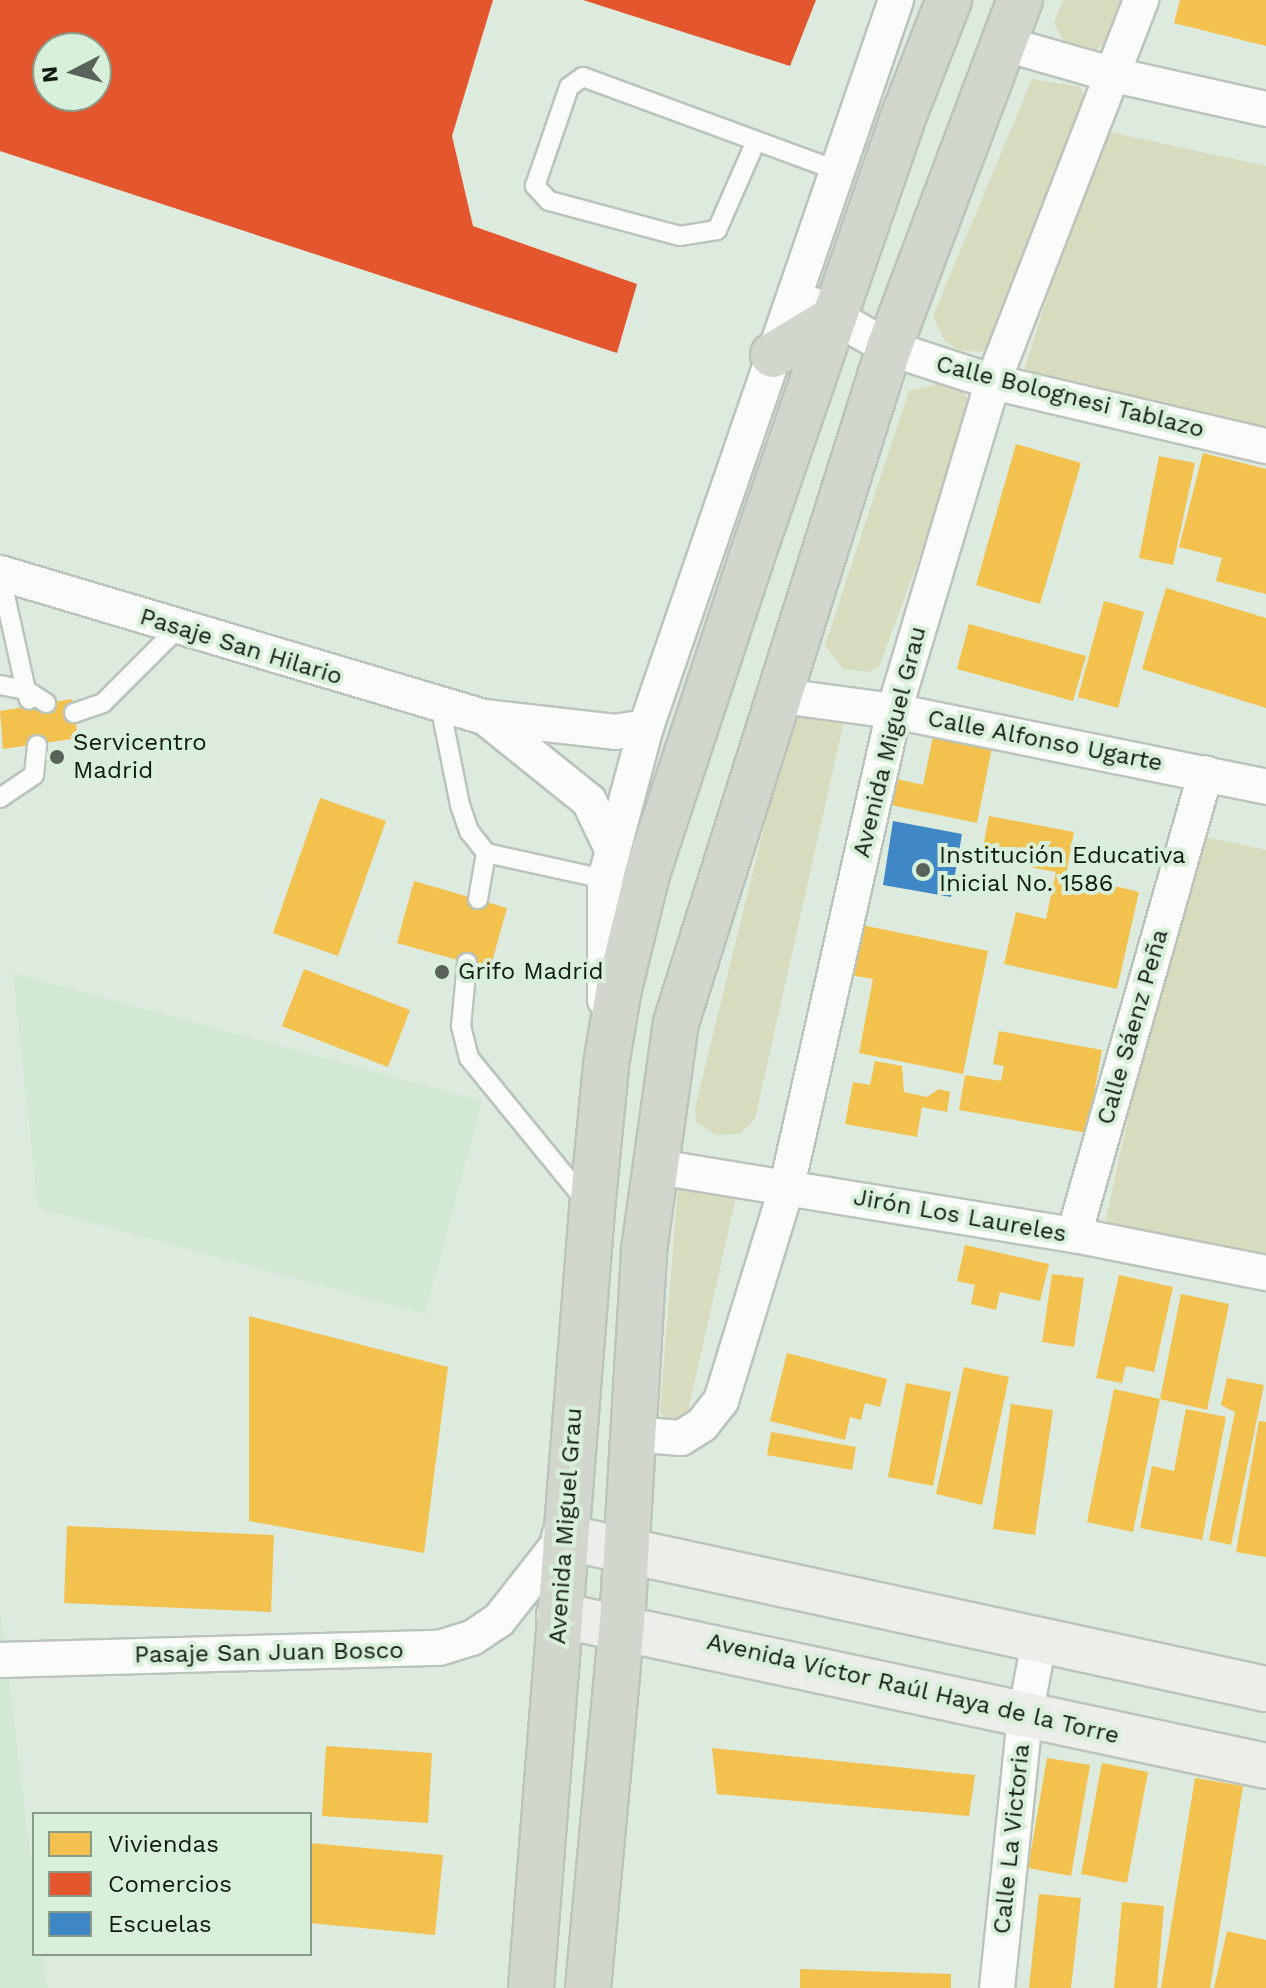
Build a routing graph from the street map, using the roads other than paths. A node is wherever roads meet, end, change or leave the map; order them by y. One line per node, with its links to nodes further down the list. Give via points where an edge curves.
1 (896, 0): 9 (street, Avenida Miguel Grau)
2 (949, 0): 11 (highway, Avenida Miguel Grau)
3 (1020, 0): 5 (highway)
4 (1141, 0): 6 (street, Avenida Miguel Grau)
5 (1005, 44): 6 (street); 12 (highway)
6 (1114, 75): 7 (street); 14 (street, Avenida Miguel Grau)
7 (1266, 109)
8 (756, 141): 8 (lane, via 583,77 569,87 535,186 549,201 680,236 717,230); 9 (lane)
9 (836, 170): 10 (street, Avenida Miguel Grau)
10 (794, 291): 11 (street, Calle Bolognesi Tablazo); 13 (street, Avenida Miguel Grau)
11 (834, 318): 12 (street, Calle Bolognesi Tablazo); 13 (highway); 31 (highway, Avenida Miguel Grau)
12 (889, 348): 14 (street, Calle Bolognesi Tablazo); 19 (highway)
13 (773, 355): 24 (street, Avenida Miguel Grau)
14 (993, 382): 15 (street, Calle Bolognesi Tablazo); 21 (street, Avenida Miguel Grau)
15 (1266, 446)
16 (0, 573): 17 (street, Pasaje San Hilario); 18 (lane, via 34,699)
17 (178, 628): 20 (street, Pasaje San Hilario); 22 (lane, via 103,703)
18 (0, 685)
19 (775, 695): 21 (street, Calle Alfonso Ugarte); 35 (highway, via 676,1023)
20 (440, 705): 23 (street, Pasaje San Hilario); 29 (lane, via 460,805 469,831)
21 (894, 711): 26 (street, Calle Alfonso Ugarte); 36 (street, Avenida Miguel Grau)
22 (74, 713)
23 (484, 717): 24 (street, Pasaje San Hilario, via 583,730); 30 (street, Pasaje San Hilario, via 589,801)
24 (646, 727): 30 (street, Avenida Miguel Grau)
25 (37, 745): 28 (lane, via 34,775)
26 (1206, 773): 27 (street, Calle Alfonso Ugarte); 38 (street, Calle Sáenz Peña)
27 (1266, 787)
28 (0, 798)
29 (486, 853): 30 (lane); 32 (lane)
30 (608, 865): 31 (lane); 34 (street, Avenida Miguel Grau)
31 (647, 874): 34 (highway, Avenida Miguel Grau)
32 (478, 899)
33 (467, 963): 37 (lane, via 461,1026 469,1058)
34 (606, 1065): 37 (highway, Avenida Miguel Grau)
35 (652, 1166): 36 (street, Jirón Los Laureles); 40 (highway)
36 (787, 1186): 38 (street, Jirón Los Laureles); 40 (street, Avenida Miguel Grau, via 721,1401 702,1425 681,1438)
37 (592, 1209): 41 (highway, Avenida Miguel Grau)
38 (1074, 1235): 39 (street, Jirón Los Laureles)
39 (1266, 1273)
40 (632, 1434): 42 (highway)
41 (564, 1537): 42 (main road); 43 (street, Pasaje San Juan Bosco); 44 (highway, Avenida Miguel Grau)
42 (627, 1547): 45 (highway); 46 (main road)
43 (517, 1592): 44 (street); 47 (street, Pasaje San Juan Bosco, via 499,1620 472,1638 439,1648)
44 (559, 1615): 45 (main road, Avenida Víctor Raúl Haya de la Torre); 51 (highway, Avenida Miguel Grau)
45 (622, 1624): 49 (main road, Avenida Víctor Raúl Haya de la Torre); 52 (highway)
46 (1039, 1642): 48 (main road); 49 (street, Calle La Victoria)
47 (0, 1660)
48 (1266, 1689)
49 (1025, 1716): 50 (main road, Avenida Víctor Raúl Haya de la Torre); 53 (street, Calle La Victoria)
50 (1266, 1766)
51 (531, 1988)
52 (588, 1988)
53 (997, 1988)

